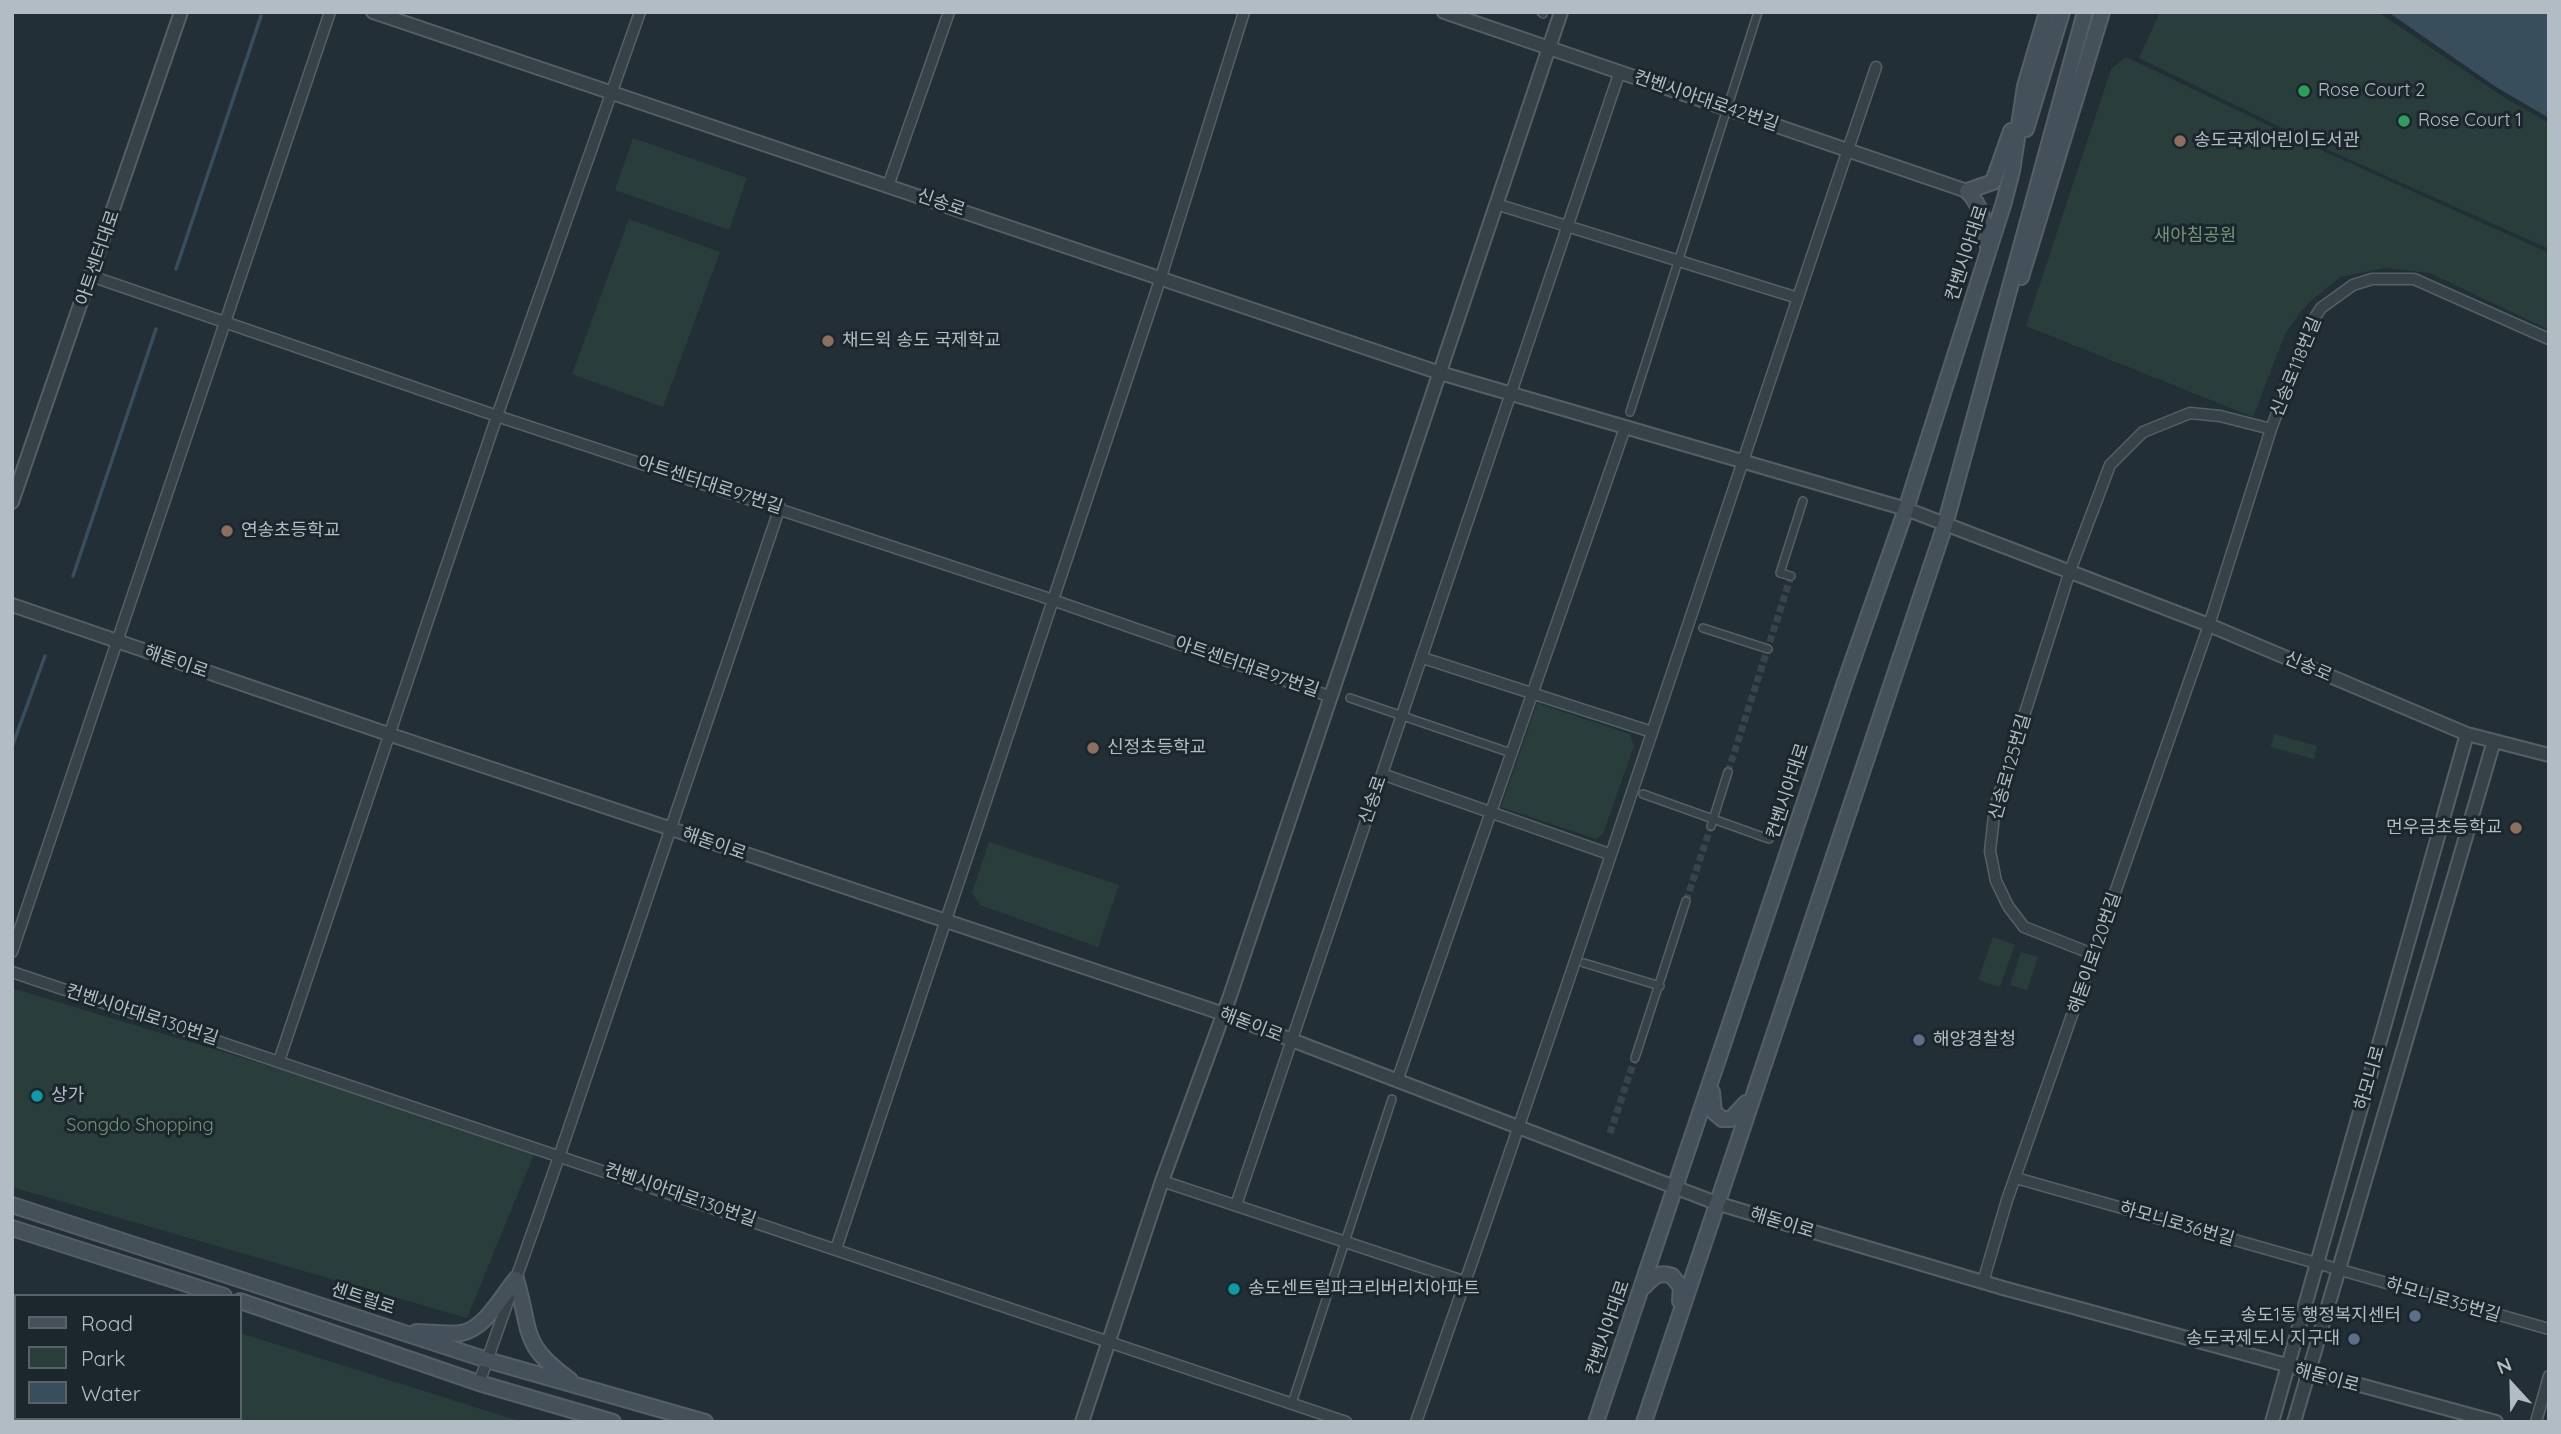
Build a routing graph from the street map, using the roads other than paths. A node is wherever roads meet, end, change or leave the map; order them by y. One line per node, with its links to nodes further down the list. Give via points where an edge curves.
1 (181, 12): 29 (street, 아트센터대로)
2 (330, 12): 32 (street)
3 (373, 12): 19 (street, 신송로)
4 (640, 12): 19 (street)
5 (949, 12): 23 (street)
6 (1244, 12): 30 (street)
7 (1444, 12): 15 (street, 컨벤시아대로42번길)
8 (1561, 12): 15 (street)
9 (1758, 12): 20 (street)
10 (2047, 12): 14 (main road, 컨벤시아대로)
11 (2062, 12): 14 (main road, 컨벤시아대로)
12 (2085, 12): 34 (main road)
13 (2102, 12): 34 (main road, via 2008,319)
14 (2048, 37): 18 (main road, 컨벤시아대로); 22 (main road, 컨벤시아대로)
15 (1549, 46): 17 (street, 컨벤시아대로42번길); 25 (street)
16 (1876, 67): 21 (street)
17 (1620, 71): 20 (street, 컨벤시아대로42번길); 26 (street)
18 (2025, 86): 22 (main road, 컨벤시아대로); 24 (main road, via 1997,176 1982,189)
19 (611, 93): 23 (street, 신송로); 38 (street)
20 (1726, 108): 21 (street, 컨벤시아대로42번길); 28 (street)
21 (1848, 148): 24 (street, 컨벤시아대로42번길); 31 (street)
22 (2012, 171): 27 (main road, 컨벤시아대로)
23 (888, 186): 30 (street, 신송로)
24 (1967, 191): 27 (main road, via 1983,216)
25 (1496, 204): 26 (street); 35 (street)
26 (1567, 227): 28 (street); 36 (street)
27 (1989, 248): 45 (main road, 컨벤시아대로)
28 (1678, 261): 31 (street); 37 (street)
29 (91, 276): 32 (street, 아트센터대로97번길); 43 (street, 아트센터대로)
30 (1161, 278): 35 (street, 신송로); 49 (street)
31 (1798, 298): 41 (street)
32 (224, 320): 38 (street, 아트센터대로97번길); 53 (street)
33 (2549, 339): 40 (street, 신송로118번길, via 2414,279 2372,279 2353,285 2321,308 2310,325)
34 (1992, 354): 46 (main road)
35 (1440, 373): 36 (street, 신송로); 57 (street)
36 (1509, 394): 39 (street, 신송로); 55 (street, 신송로)
37 (1630, 412)
38 (497, 416): 44 (street, 아트센터대로97번길); 62 (street)
39 (1625, 428): 41 (street, 신송로); 56 (street)
40 (2271, 429): 47 (street, via 2190,413 2143,432 2110,465); 51 (street, 신송로118번길)
41 (1743, 462): 45 (street, 신송로); 60 (street)
42 (1802, 501): 48 (street, via 1780,573)
43 (12, 502)
44 (780, 507): 49 (street, 아트센터대로97번길); 71 (street)
45 (1906, 509): 46 (street, 신송로); 85 (main road, 컨벤시아대로)
46 (1945, 525): 47 (street, 신송로); 87 (main road)
47 (2070, 570): 51 (street, 신송로); 77 (street, 신송로125번길, via 1995,807 1990,851 1996,881 2024,927)
48 (1791, 576)
49 (1053, 599): 57 (street, 아트센터대로97번길); 75 (street)
50 (12, 604): 53 (street, 해돋이로)
51 (2209, 625): 61 (street, 신송로); 77 (street, 해돋이로120번길)
52 (1703, 628): 54 (street)
53 (118, 642): 62 (street, 해돋이로); 76 (street)
54 (1768, 649)
55 (1423, 659): 56 (street); 59 (street, 신송로)
56 (1532, 695): 60 (street); 64 (street)
57 (1329, 696): 81 (street)
58 (1350, 698): 59 (street)
59 (1403, 716): 64 (street); 67 (street, 신송로)
60 (1652, 732): 73 (street)
61 (2467, 734): 63 (street, 신송로); 100 (street, 하모니로)
62 (391, 735): 71 (street, 해돋이로); 84 (street)
63 (2494, 741): 65 (street, 신송로); 101 (street, 하모니로)
64 (1511, 753): 69 (street)
65 (2549, 755)
66 (1728, 772): 70 (street)
67 (1382, 774): 69 (street); 82 (street, 신송로)
68 (1643, 794): 72 (street)
69 (1490, 813): 73 (street); 86 (street)
70 (1710, 826)
71 (670, 829): 75 (street, 해돋이로); 90 (street)
72 (1769, 839)
73 (1609, 854): 89 (street)
74 (1686, 901): 80 (street)
75 (947, 922): 81 (street, 해돋이로); 99 (street)
76 (12, 952)
77 (2095, 955): 91 (street, 해돋이로120번길)
78 (1584, 963): 80 (street)
79 (12, 972): 84 (street, 컨벤시아대로130번길)
80 (1660, 986): 83 (street)
81 (1224, 1014): 82 (street, 해돋이로); 92 (street)
82 (1290, 1039): 86 (street, 해돋이로); 96 (street, 신송로)
83 (1635, 1058)
84 (279, 1061): 90 (street, 컨벤시아대로130번길)
85 (1713, 1077): 87 (main road, via 1711,1101 1719,1118 1731,1119); 93 (main road, 컨벤시아대로)
86 (1397, 1081): 89 (street, 해돋이로)
87 (1753, 1093): 94 (main road)
88 (1392, 1099): 98 (street)
89 (1520, 1127): 93 (street, 해돋이로); 103 (street)
90 (560, 1154): 99 (street, 컨벤시아대로130번길); 102 (street)
91 (2016, 1178): 100 (street, 하모니로36번길); 104 (street, 해돋이로120번길)
92 (1162, 1181): 96 (street); 111 (street)
93 (1676, 1188): 94 (street, 해돋이로); 106 (main road, 컨벤시아대로)
94 (1716, 1203): 104 (street, 해돋이로); 108 (main road)
95 (12, 1205): 110 (main road, 센트럴로)
96 (1236, 1205): 98 (street)
97 (12, 1228): 105 (main road)
98 (1345, 1242): 103 (street); 118 (street)
99 (836, 1249): 111 (street, 컨벤시아대로130번길)
100 (2318, 1264): 101 (street, 하모니로36번길); 113 (street, 하모니로)
101 (2337, 1270): 109 (street, 하모니로35번길); 114 (street, 하모니로)
102 (516, 1279): 110 (main road, via 472,1329); 112 (street); 117 (main road, via 531,1343 550,1366)
103 (1466, 1282): 123 (street)
104 (1983, 1282): 113 (street, 해돋이로)
105 (218, 1294)
106 (1639, 1300): 108 (main road, via 1653,1277 1666,1274 1681,1287); 124 (main road, 컨벤시아대로)
107 (242, 1302): 116 (main road)
108 (1680, 1309): 125 (main road)
109 (2549, 1329)
110 (402, 1332): 112 (main road, 센트럴로)
111 (1110, 1342): 118 (street, 컨벤시아대로130번길); 121 (street)
112 (487, 1360): 116 (street); 117 (main road, 센트럴로)
113 (2288, 1367): 114 (street, 해돋이로); 126 (street, 하모니로)
114 (2308, 1373): 127 (street, 하모니로); 128 (street, 해돋이로)
115 (2549, 1376): 129 (street)
116 (479, 1383): 119 (main road)
117 (578, 1386): 120 (main road, 센트럴로)
118 (1292, 1404): 122 (street, 컨벤시아대로130번길)
119 (613, 1422)
120 (705, 1422)
121 (1082, 1422)
122 (1346, 1422)
123 (1416, 1422)
124 (1596, 1422)
125 (1644, 1422)
126 (2272, 1422)
127 (2294, 1422)
128 (2496, 1422)
129 (2536, 1422)

